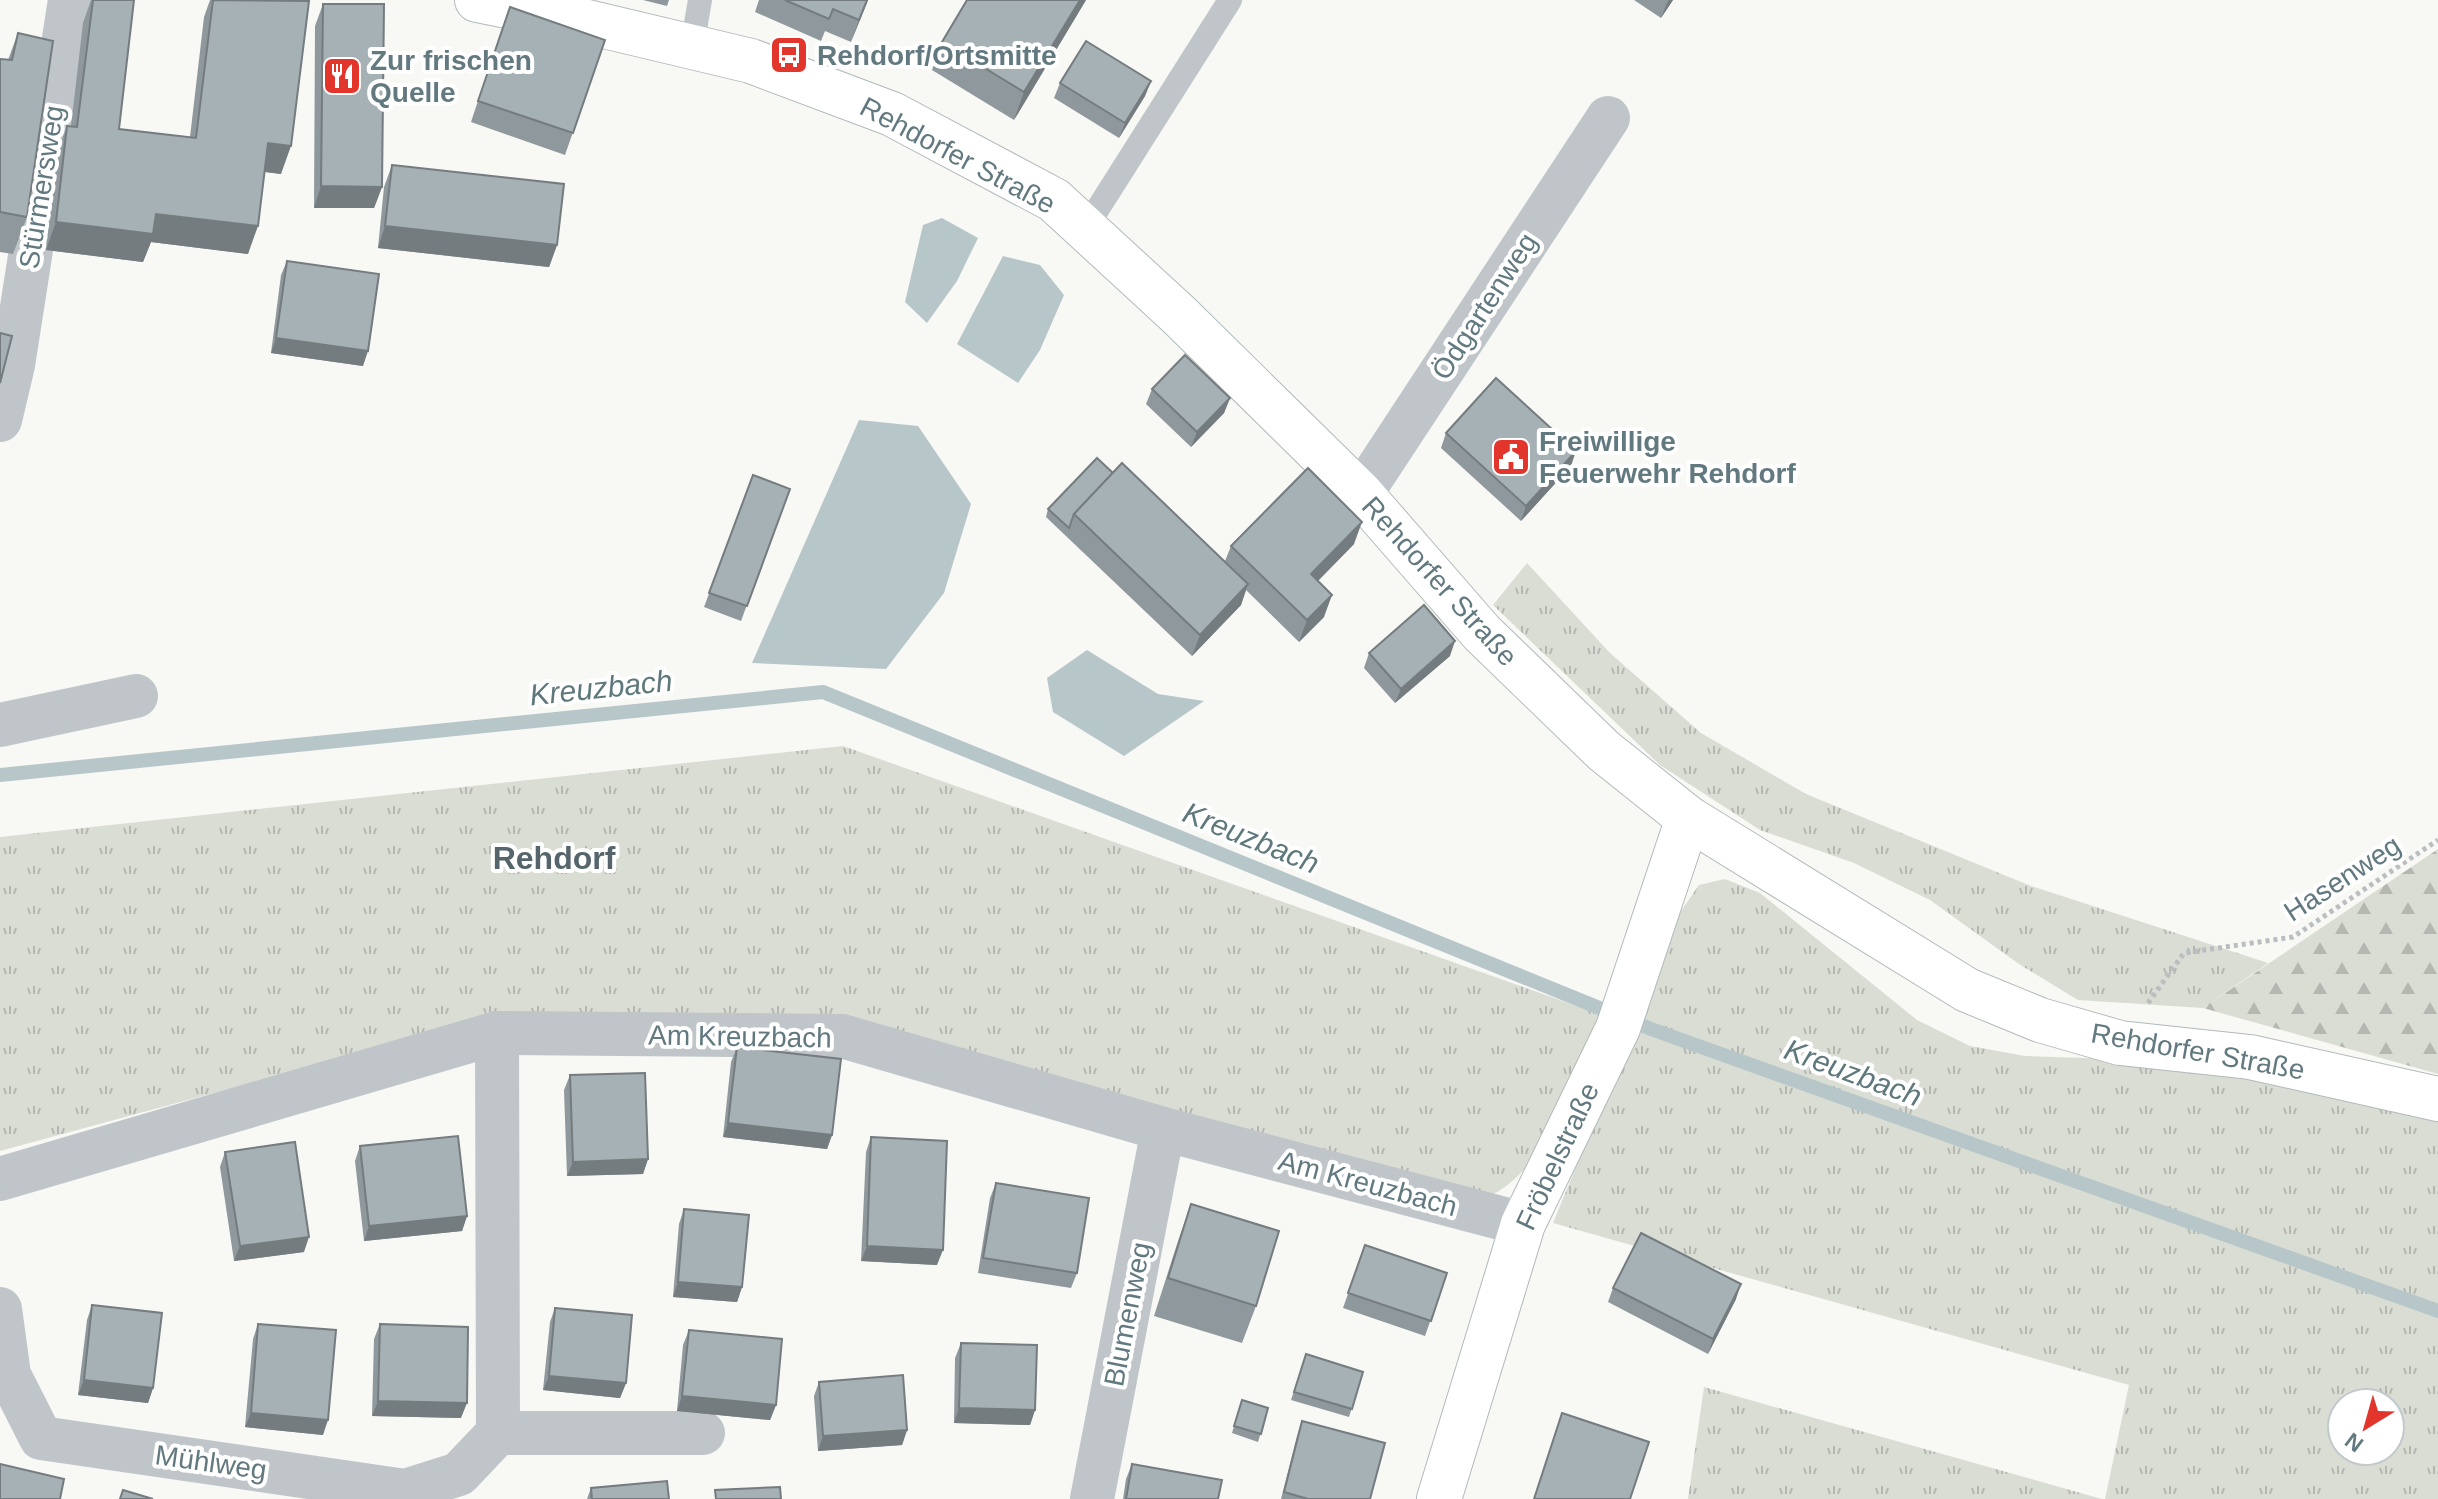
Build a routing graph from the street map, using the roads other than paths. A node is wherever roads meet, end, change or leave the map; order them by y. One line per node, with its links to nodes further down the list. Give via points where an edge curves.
1 (70, 0): 8 (street, Stürmersweg)
2 (477, 0): 5 (street, Rehdorfer Straße)
3 (700, 0): 5 (lane)
4 (1230, 0): 7 (lane)
5 (692, 47): 7 (street, Rehdorfer Straße, via 751,61 892,114 1054,200)
6 (1608, 118): 9 (street, Ödgartenweg)
7 (1085, 229): 9 (street, Rehdorfer Straße)
8 (0, 420)
9 (1361, 494): 12 (street, Rehdorfer Straße, via 1482,633 1604,751)
10 (136, 696): 11 (street)
11 (0, 725)
12 (1688, 818): 14 (street, Rehdorfer Straße, via 1967,990 2040,1020 2120,1043 2250,1057); 17 (street, Fröbelstraße, via 1618,1028)
13 (497, 1033): 15 (street, Am Kreuzbach, via 842,1036); 16 (street, Am Kreuzbach); 19 (street)
14 (2438, 1099)
15 (1163, 1129): 17 (street, Am Kreuzbach); 21 (street, Blumenweg)
16 (0, 1179)
17 (1523, 1224): 22 (street, Fröbelstraße)
18 (0, 1309): 19 (street, Mühlweg, via 9,1375 41,1438 405,1491 459,1474)
19 (498, 1433): 20 (street)
20 (703, 1433)
21 (1092, 1499)
22 (1439, 1499)

